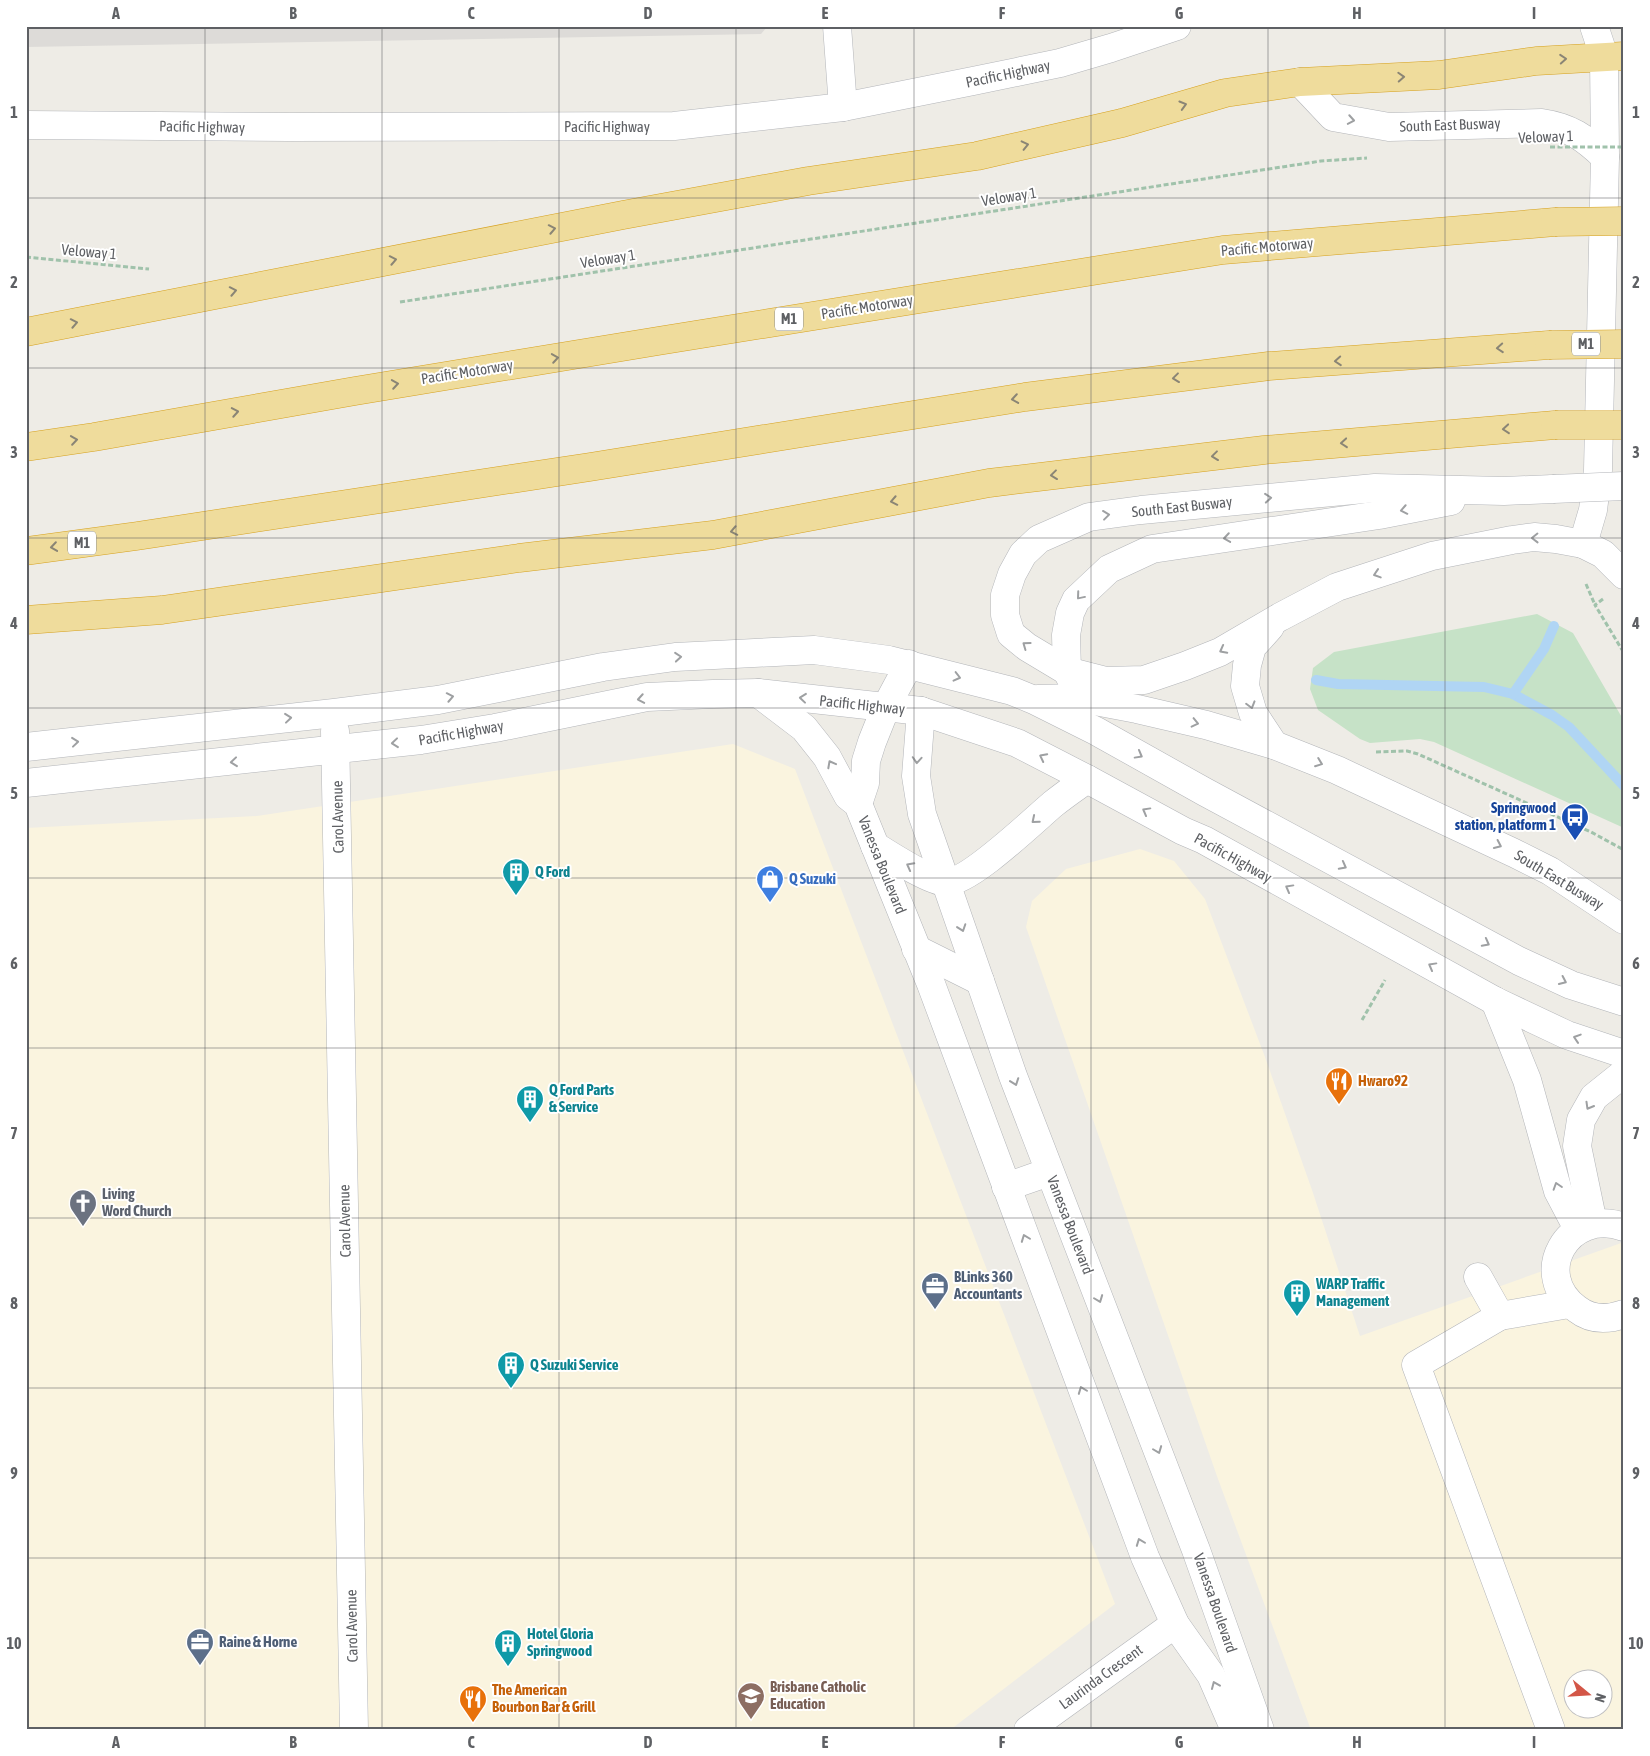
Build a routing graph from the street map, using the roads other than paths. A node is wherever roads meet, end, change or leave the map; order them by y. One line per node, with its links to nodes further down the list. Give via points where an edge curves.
1 (838, 26): 6 (street)
2 (1177, 26): 6 (street, Pacific Highway, via 1060,63)
3 (1594, 26): 4 (street)
4 (1614, 56): 5 (highway, one-way to 4, via 1439,75 1536,61); 8 (street)
5 (1300, 82): 8 (street, South East Busway, one-way to 8, via 1334,117 1389,127 1542,123 1563,128); 10 (highway, one-way to 5, via 623,215 808,181 978,156 1122,123 1225,93)
6 (843, 107): 7 (street, Pacific Highway, via 674,126 289,128)
7 (26, 125)
8 (1614, 152): 16 (street, via 1598,470 1593,510)
9 (1624, 221): 13 (highway, Pacific Motorway / M1, one-way to 9, bridge, via 1224,250 1556,222)
10 (26, 332)
11 (1624, 344): 17 (highway, M1, one-way to 17, bridge, via 1548,345 1268,366 1026,397 590,467)
12 (1624, 425): 20 (highway, one-way to 20, bridge, via 1555,425 1264,450 989,483 713,535 519,558 162,610)
13 (26, 447)
14 (1624, 486): 15 (street, South East Busway, bridge)
15 (1504, 491): 22 (street, South East Busway, one-way to 22, via 1379,515 1152,550 1108,568 1076,600 1070,613 1066,635); 22 (street, South East Busway, one-way to 15, via 1011,634 1005,615 1005,595 1024,554 1039,539 1089,517 1375,488)
16 (1583, 544): 18 (street, South East Busway, via 1603,554); 19 (street, South East Busway, one-way to 19, via 1534,536 1432,556 1337,587)
17 (26, 551)
18 (1624, 575)
19 (1280, 617): 22 (street, South East Busway, one-way to 22, via 1220,652 1144,680 1106,681); 30 (street, South East Busway, one-way to 30, via 1252,647 1245,686 1253,713)
20 (26, 620)
21 (909, 664): 25 (street, one-way to 25, via 1012,691); 26 (street, Vanessa Boulevard); 28 (street, one-way to 21, via 438,700 603,667 675,657 814,650)
22 (1068, 671): 24 (street, South East Busway)
23 (758, 693): 26 (street, Pacific Highway, one-way to 23); 32 (street, Pacific Highway, one-way to 32, via 648,697 495,728); 35 (street, Vanessa Boulevard, one-way to 23, via 848,796 827,757 804,728)
24 (1079, 698): 25 (street, South East Busway); 29 (street, South East Busway); 30 (street, South East Busway, one-way to 30, via 1206,725)
25 (1034, 700): 29 (street)
26 (886, 707): 27 (street, Pacific Highway); 35 (street, Vanessa Boulevard, via 868,755 865,783)
27 (921, 711): 33 (street, Pacific Highway, one-way to 27, via 1017,743); 37 (street, Vanessa Boulevard, one-way to 37, via 916,776 922,814)
28 (334, 713): 31 (street, one-way to 28); 32 (street, Carol Avenue)
29 (1096, 731): 42 (street, one-way to 42, via 1519,961 1571,985)
30 (1274, 745): 38 (street, South East Busway, one-way to 38, via 1337,770 1514,853 1550,871)
31 (26, 747)
32 (336, 750): 34 (street, Pacific Highway, one-way to 34); 54 (street, Carol Avenue)
33 (1087, 779): 37 (street, one-way to 37, via 987,860 963,877); 41 (street, Pacific Highway, one-way to 33)
34 (26, 783)
35 (858, 804): 36 (street, Vanessa Boulevard)
36 (875, 846): 37 (street, one-way to 36, via 927,875); 39 (street, Vanessa Boulevard)
37 (947, 882): 40 (street, Vanessa Boulevard, one-way to 40)
38 (1624, 920)
39 (916, 950): 40 (street); 46 (street, Vanessa Boulevard)
40 (980, 981): 45 (street, Vanessa Boulevard, one-way to 45)
41 (1496, 1001): 43 (street, Pacific Highway, one-way to 41, via 1567,1035); 47 (street, one-way to 41, via 1558,1191 1527,1080)
42 (1624, 1002)
43 (1624, 1054)
44 (1624, 1073): 47 (street, one-way to 47, via 1594,1097 1581,1120 1577,1146)
45 (1049, 1172): 46 (street); 57 (street, Vanessa Boulevard, one-way to 57, via 1196,1550)
46 (1006, 1187): 53 (street, Vanessa Boulevard, one-way to 46, via 1145,1558)
47 (1586, 1226): 48 (street, via 1612,1222); 50 (street, via 1567,1239 1556,1265 1556,1279)
48 (1624, 1227)
49 (1478, 1277): 52 (street)
50 (1569, 1304): 51 (street, via 1598,1319); 52 (street)
51 (1624, 1314)
52 (1500, 1316): 58 (street, via 1416,1365)
53 (1175, 1624): 55 (street, Laurinda Crescent); 56 (street, Vanessa Boulevard, one-way to 53, via 1211,1675)
54 (354, 1730)
55 (1028, 1730)
56 (1234, 1730)
57 (1260, 1730)
58 (1551, 1730)

